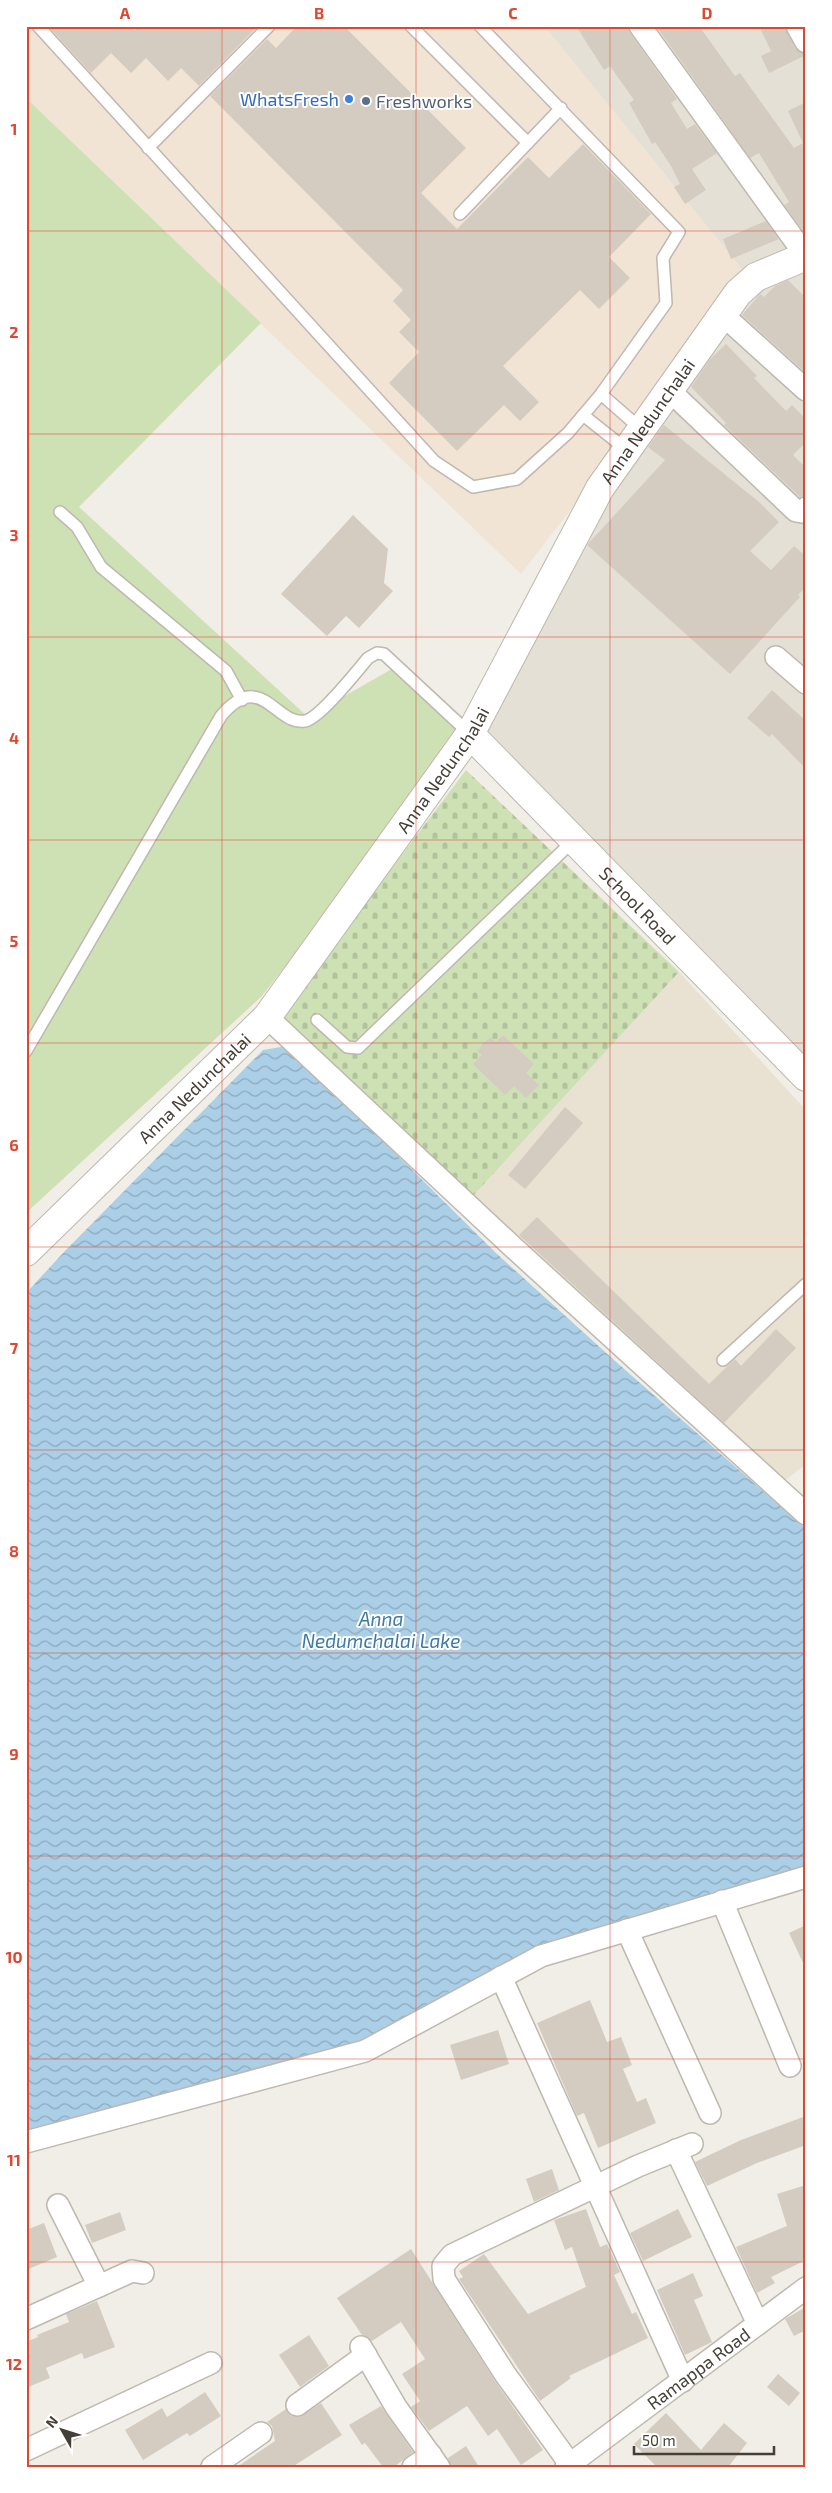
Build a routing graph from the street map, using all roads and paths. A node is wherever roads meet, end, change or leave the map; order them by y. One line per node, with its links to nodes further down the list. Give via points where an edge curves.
1 (38, 26): 10 (lane)
2 (269, 26): 10 (lane)
3 (411, 26): 9 (lane)
4 (480, 26): 8 (lane)
5 (640, 26): 12 (street)
6 (797, 26): 7 (street)
7 (806, 42)
8 (562, 108): 9 (lane); 16 (lane, via 679,232 663,258 666,303)
9 (528, 143): 11 (lane)
10 (148, 148): 17 (lane, via 434,461 473,488 517,478)
11 (460, 214)
12 (806, 256): 13 (street, Anna Nedunchalai, via 756,276 738,293)
13 (723, 315): 14 (street); 15 (street, Anna Nedunchalai)
14 (806, 390)
15 (670, 391): 18 (street, Anna Nedunchalai); 19 (street, via 796,511 802,512)
16 (602, 394): 17 (lane); 18 (lane)
17 (583, 414): 18 (lane)
18 (635, 440): 24 (street, Anna Nedunchalai, via 600,488)
19 (806, 508)
20 (60, 512): 23 (lane, via 76,527 101,567 226,671)
21 (776, 657): 22 (street)
22 (806, 683)
23 (242, 700): 24 (lane, via 261,698 291,719 305,721 319,713 368,658 377,653 384,654); 28 (lane, via 221,716)
24 (470, 734): 25 (street, School Road); 26 (street, Anna Nedunchalai)
25 (574, 840): 27 (lane, via 358,1048 347,1047); 29 (street, School Road)
26 (267, 1016): 30 (street, Anna Nedunchalai); 33 (street, via 515,1249)
27 (317, 1020)
28 (26, 1051)
29 (806, 1076)
30 (26, 1252)
31 (806, 1284): 32 (lane)
32 (723, 1360)
33 (806, 1514)
34 (806, 1877): 35 (street)
35 (722, 1901): 36 (street); 38 (street)
36 (627, 1930): 37 (street, via 541,1956); 39 (street)
37 (501, 1977): 40 (street, via 365,2051); 41 (street)
38 (790, 2066)
39 (710, 2113)
40 (26, 2142)
41 (596, 2186): 47 (street, via 684,2147); 49 (street); 54 (street, via 452,2255 446,2260 442,2273)
42 (58, 2205): 44 (street)
43 (143, 2273): 44 (street, via 132,2271)
44 (98, 2286): 46 (street)
45 (806, 2288): 47 (street, Ramappa Road)
46 (26, 2319)
47 (758, 2324): 49 (street, Ramappa Road)
48 (211, 2363): 52 (street)
49 (683, 2381): 54 (street, Ramappa Road)
50 (297, 2405): 53 (street, via 364,2351 396,2407)
51 (260, 2433): 55 (street)
52 (26, 2450)
53 (435, 2461): 56 (street)
54 (568, 2466)
55 (212, 2467)
56 (413, 2467)

